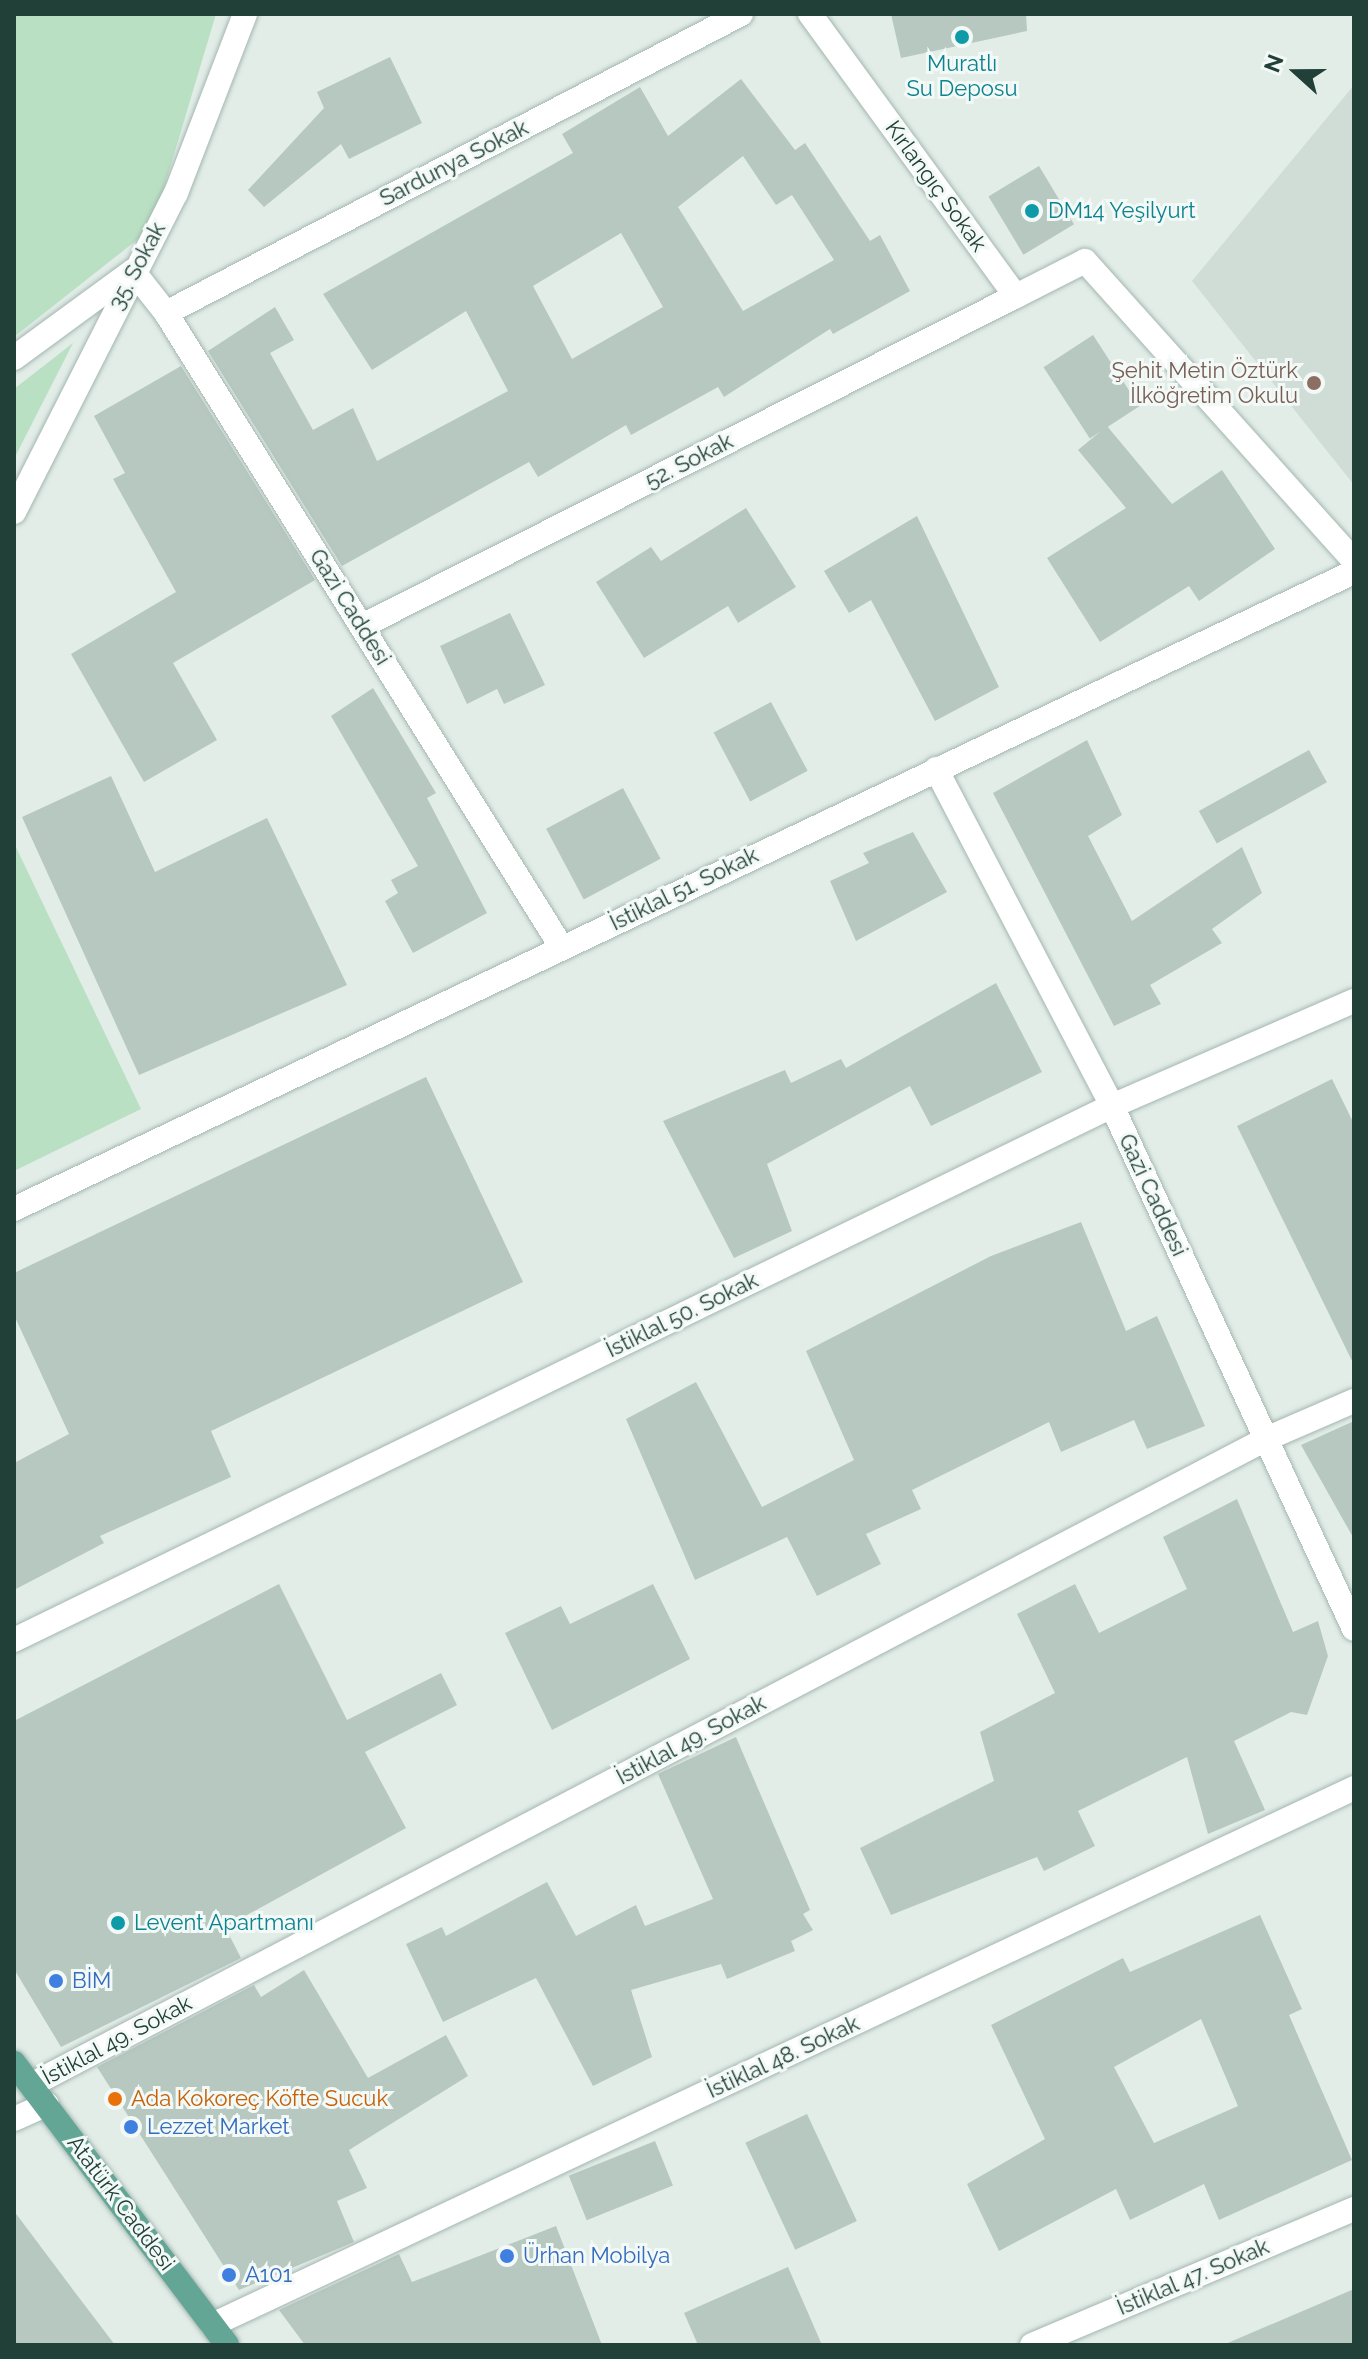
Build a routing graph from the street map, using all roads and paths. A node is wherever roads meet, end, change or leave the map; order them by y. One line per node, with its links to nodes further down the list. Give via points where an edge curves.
1 (245, 14): 4 (street, 35. Sokak, via 176,193)
2 (741, 14): 6 (street, Sardunya Sokak)
3 (810, 14): 5 (street, Kırlangıç Sokak)
4 (133, 271): 6 (street, Gazi Caddesi); 7 (street); 8 (street, 35. Sokak)
5 (1016, 296): 9 (street, via 1085,261); 11 (street, 52. Sokak)
6 (166, 313): 11 (street, Gazi Caddesi)
7 (14, 358)
8 (14, 512)
9 (1354, 561)
10 (1354, 572): 12 (street, İstiklal 51. Sokak)
11 (362, 626): 13 (street, Gazi Caddesi)
12 (936, 769): 13 (street, İstiklal 51. Sokak); 15 (street, Gazi Caddesi)
13 (562, 948): 16 (street, İstiklal 51. Sokak)
14 (1354, 1001): 15 (street, İstiklal 50. Sokak)
15 (1112, 1106): 18 (street, Gazi Caddesi); 20 (street, İstiklal 50. Sokak)
16 (14, 1209)
17 (1354, 1401): 18 (street, İstiklal 49. Sokak)
18 (1266, 1439): 19 (street, Gazi Caddesi); 23 (street, İstiklal 49. Sokak)
19 (1354, 1629)
20 (14, 1640)
21 (1354, 1788): 27 (street, İstiklal 48. Sokak)
22 (14, 2063): 23 (main road, Atatürk Caddesi)
23 (31, 2085): 24 (main road, Atatürk Caddesi)
24 (47, 2104): 25 (street); 27 (main road, Atatürk Caddesi)
25 (14, 2119)
26 (1354, 2209): 29 (street, İstiklal 47. Sokak)
27 (212, 2325): 28 (main road, Atatürk Caddesi)
28 (227, 2345)
29 (1032, 2345)

